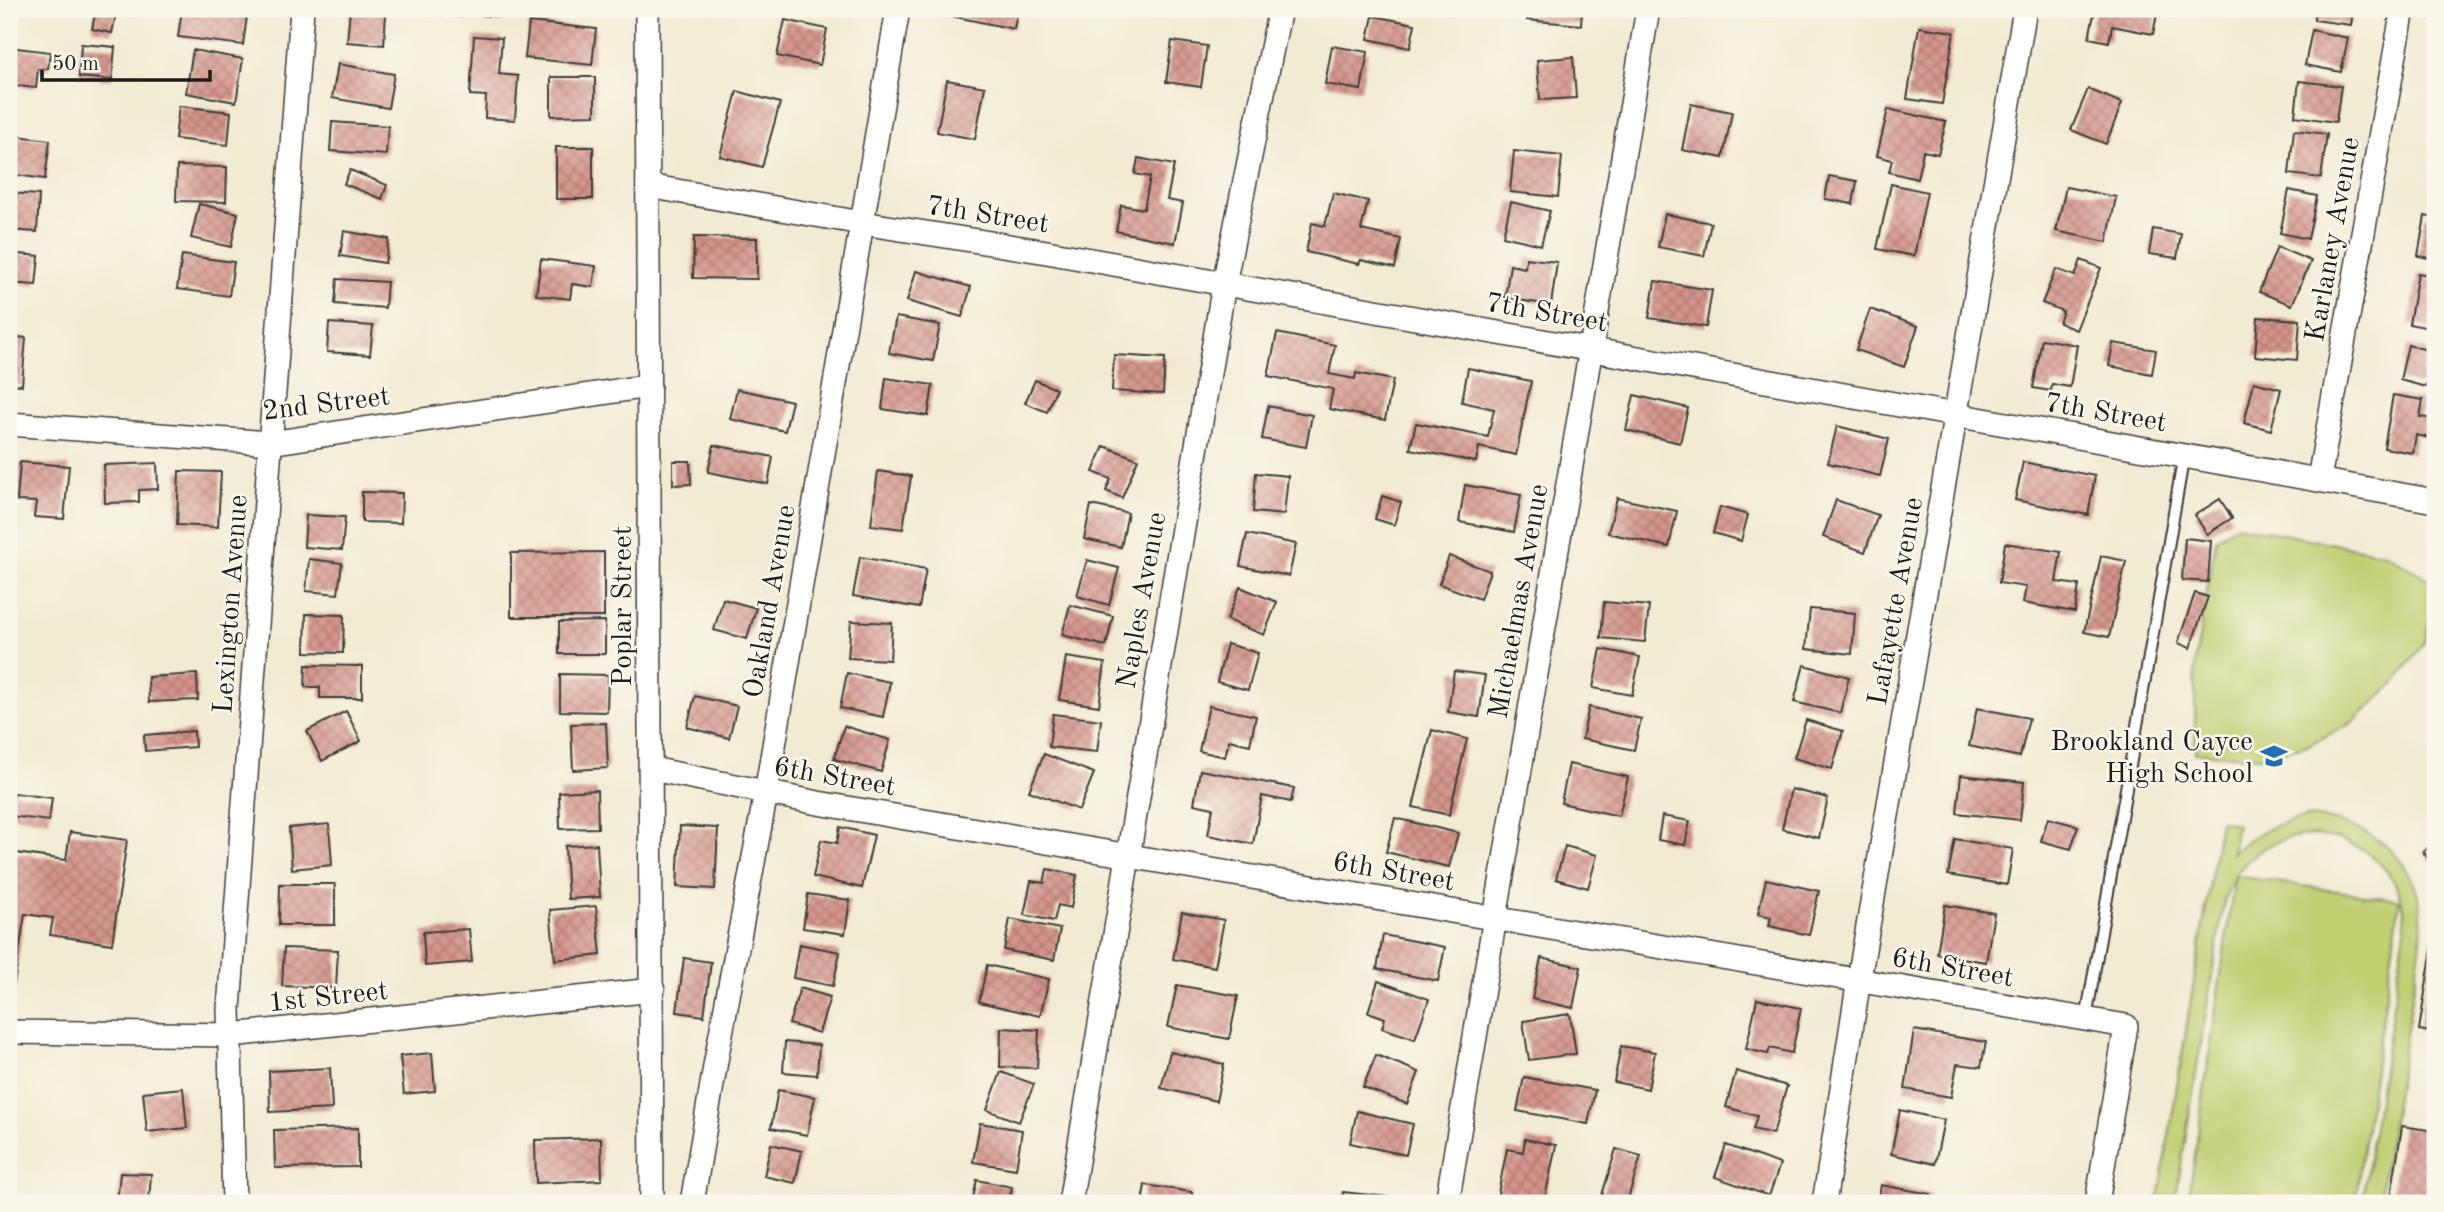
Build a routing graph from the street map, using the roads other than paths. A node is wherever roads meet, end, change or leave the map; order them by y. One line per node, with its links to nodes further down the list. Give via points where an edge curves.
1 (302, 9): 15 (street, Lexington Avenue)
2 (647, 9): 8 (street, Poplar Street)
3 (898, 9): 9 (street, Oakland Avenue)
4 (1280, 9): 10 (street, Naples Avenue)
5 (1648, 9): 11 (street, Michaelmas Avenue)
6 (2025, 9): 13 (street, Lafayette Avenue)
7 (2403, 9): 17 (street, Karlaney Avenue)
8 (648, 186): 9 (street, 7th Street); 12 (street, Poplar Street)
9 (862, 223): 10 (street, 7th Street); 20 (street, Oakland Avenue)
10 (1224, 284): 11 (street, 7th Street); 21 (street, Naples Avenue)
11 (1590, 349): 13 (street, 7th Street); 22 (street, Michaelmas Avenue)
12 (649, 386): 15 (street, 2nd Street); 19 (street, Poplar Street)
13 (1956, 414): 16 (street, 7th Street); 23 (street, Lafayette Avenue)
14 (9, 424): 15 (street, 2nd Street)
15 (270, 443): 27 (street, Lexington Avenue, via 229,1009)
16 (2184, 455): 17 (street, 7th Street); 25 (lane)
17 (2319, 479): 18 (street, 7th Street)
18 (2435, 501)
19 (652, 769): 20 (street, 6th Street); 24 (street, Poplar Street)
20 (765, 793): 21 (street, 6th Street); 30 (street, Oakland Avenue)
21 (1127, 855): 22 (street, 6th Street); 31 (street, Naples Avenue)
22 (1493, 917): 23 (street, 6th Street); 32 (street, Michaelmas Avenue)
23 (1859, 979): 25 (street, 6th Street); 33 (street, Lafayette Avenue)
24 (653, 990): 27 (street, 1st Street); 29 (street, Poplar Street)
25 (2086, 1019): 34 (street, 6th Street, via 2126,1026)
26 (9, 1032): 27 (street, 1st Street)
27 (231, 1035): 28 (street, Lexington Avenue)
28 (234, 1203)
29 (652, 1203)
30 (692, 1203)
31 (1070, 1203)
32 (1447, 1203)
33 (1824, 1203)
34 (2097, 1203)

